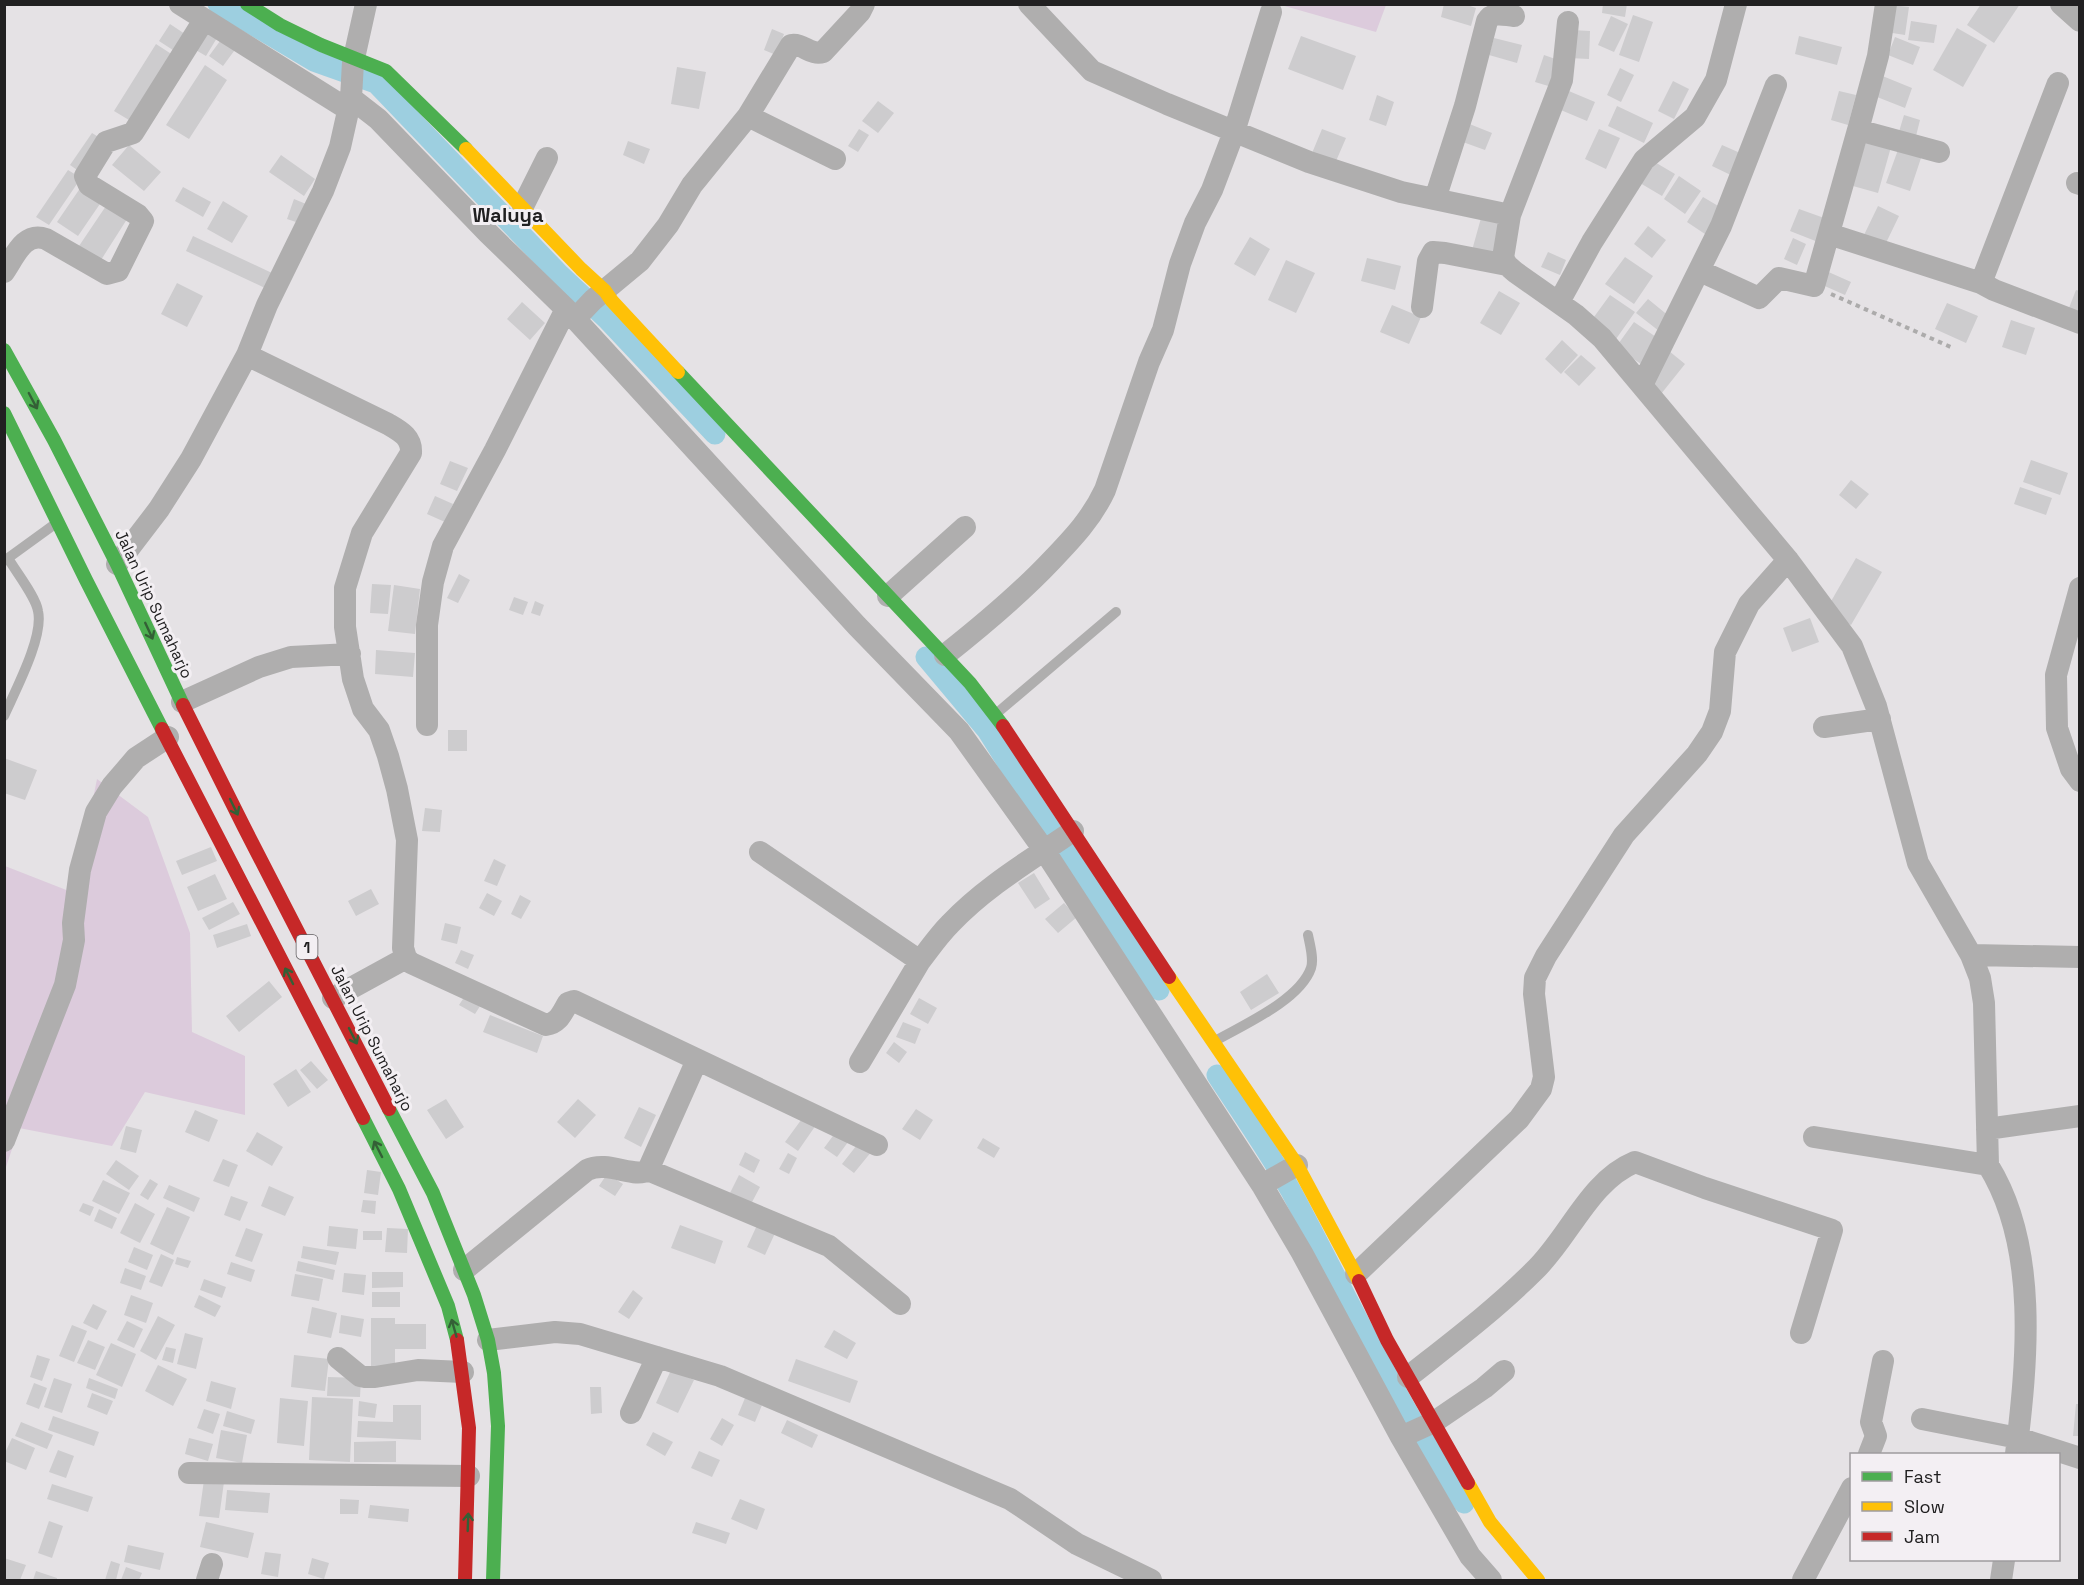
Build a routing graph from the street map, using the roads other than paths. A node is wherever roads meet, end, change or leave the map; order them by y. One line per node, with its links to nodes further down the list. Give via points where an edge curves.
1 (180, 4): 11 (street)
2 (247, 4): 14 (main road)
3 (366, 4): 15 (street)
4 (864, 4): 19 (street, via 823,52 790,45)
5 (1029, 4): 21 (street, via 1092,71)
6 (1736, 4): 33 (street, via 1716,80 1695,117 1644,160)
7 (1886, 4): 20 (street, via 1878,56)
8 (2061, 4): 12 (street)
9 (1271, 12): 21 (street)
10 (1514, 16): 25 (street, via 1497,14 1487,21)
11 (204, 20): 14 (street); 31 (street, via 133,133 106,142 85,176 89,184 143,221 118,271 107,274 38,236 27,240)
12 (2079, 21)
13 (1568, 22): 27 (street, via 1562,80)
14 (271, 42): 15 (main road); 18 (street)
15 (354, 60): 18 (street); 26 (main road, via 386,71)
16 (2058, 83): 32 (street)
17 (1776, 85): 30 (street)
18 (350, 99): 34 (street, via 378,119 488,233); 38 (street, via 340,147 323,191)
19 (748, 116): 24 (street); 34 (street, via 692,185 640,261)
20 (1858, 130): 22 (street); 28 (street)
21 (1234, 132): 25 (street, via 1309,162); 50 (street, via 1180,264 1163,330 1097,508 1023,591)
22 (1939, 152)
23 (547, 158): 26 (street)
24 (835, 159)
25 (1435, 199): 27 (street)
26 (523, 206): 34 (main road, via 581,269)
27 (1510, 215): 29 (street, via 1503,258)
28 (1829, 234): 30 (street, via 1814,286 1779,278 1759,298); 32 (street)
29 (1507, 265): 33 (street); 35 (street, via 1433,252 1428,261)
30 (1700, 271): 39 (street)
31 (4, 272)
32 (1982, 283): 36 (street)
33 (1558, 302): 39 (street, via 1602,338)
34 (583, 307): 47 (main road, via 612,301); 55 (street, via 495,450 443,546 427,625); 59 (street, via 857,626)
35 (1422, 307)
36 (2079, 323)
37 (4, 350): 45 (main road, Jalan Urip Sumaharjo / 1, one-way to 45)
38 (247, 355): 45 (street, via 191,459); 49 (street, via 388,424 410,442 411,453 362,533 345,588)
39 (1642, 385): 44 (street)
40 (4, 413): 41 (main road, 1)
41 (58, 523): 43 (lane); 57 (main road, 1)
42 (965, 527): 47 (street)
43 (6, 560): 52 (lane, via 34,600 39,620 35,640)
44 (1788, 560): 54 (street, via 1852,645); 80 (street, via 1749,603 1725,652 1720,711 1712,732 1697,754 1624,834 1535,978 1544,1077 1541,1089 1519,1119)
45 (117, 564): 51 (main road, Jalan Urip Sumaharjo / 1, one-way to 51)
46 (2079, 588): 58 (street, via 2056,675 2057,728 2071,770)
47 (888, 596): 50 (main road)
48 (1116, 612): 53 (lane)
49 (350, 654): 51 (street, via 291,657 259,666); 64 (street, via 363,708 379,730 391,767 407,840)
50 (945, 655): 53 (main road)
51 (182, 702): 66 (main road, Jalan Urip Sumaharjo / 1, one-way to 66)
52 (4, 716)
53 (995, 716): 59 (main road, via 1016,743)
54 (1880, 719): 56 (street); 62 (street, via 1918,863)
55 (427, 725)
56 (1824, 728)
57 (168, 737): 73 (street, via 136,758 96,812 80,870 65,985); 89 (main road, 1, one-way to 57, via 448,1306 407,1206)
58 (2079, 781)
59 (1059, 841): 65 (street, via 979,898 950,924); 67 (main road); 78 (street)
60 (760, 852): 65 (street)
61 (1308, 935): 67 (lane, via 1312,967 1301,985 1279,1004)
62 (1971, 955): 63 (street); 71 (street, via 1980,978 1983,1002)
63 (2079, 957)
64 (406, 958): 66 (street); 68 (street, via 439,977 546,1024 553,1024 568,1003 574,1002)
65 (920, 960): 69 (street)
66 (333, 998): 79 (main road, Jalan Urip Sumaharjo / 1, one-way to 79, via 433,1193)
67 (1212, 1042): 76 (main road)
68 (697, 1060): 74 (street); 77 (street)
69 (860, 1062)
70 (2079, 1116): 71 (street)
71 (1987, 1128): 75 (street)
72 (1814, 1137): 75 (street)
73 (4, 1141)
74 (877, 1145)
75 (1988, 1165): 94 (street, via 2012,1214 2024,1282 2026,1357)
76 (1292, 1167): 78 (street); 80 (main road)
77 (648, 1170): 79 (street, via 640,1173 598,1166 586,1170); 81 (street, via 829,1246)
78 (1265, 1183): 84 (street)
79 (464, 1270): 83 (main road, Jalan Urip Sumaharjo / 1)
80 (1356, 1274): 84 (main road)
81 (900, 1304)
82 (1801, 1333): 90 (street, via 1832,1230 1635,1162 1622,1167 1596,1191 1536,1269)
83 (488, 1340): 85 (street, via 546,1333 580,1334); 104 (main road, Jalan Urip Sumaharjo / 1, via 498,1426)
84 (1371, 1349): 90 (main road); 93 (street)
85 (657, 1357): 91 (street); 105 (street, via 720,1376 1010,1499 1077,1544)
86 (338, 1358): 89 (street, via 365,1377 418,1370)
87 (1882, 1361): 95 (street, via 1871,1422 1876,1436)
88 (1504, 1371): 93 (street)
89 (464, 1372): 100 (main road, 1)
90 (1408, 1377): 93 (main road)
91 (631, 1413)
92 (1922, 1419): 94 (street)
93 (1417, 1431): 106 (street, via 1470,1556); 107 (main road)
94 (2017, 1446): 96 (street)
95 (1870, 1453)
96 (2053, 1453)
97 (2060, 1454): 98 (street)
98 (2079, 1458)
99 (189, 1473): 100 (street)
100 (469, 1476): 103 (main road, 1, one-way to 100)
101 (1850, 1490): 108 (street)
102 (2004, 1561): 109 (street)
103 (465, 1581)
104 (493, 1581)
105 (1151, 1581)
106 (1491, 1581)
107 (1538, 1581)
108 (1803, 1581)
109 (2001, 1581)

